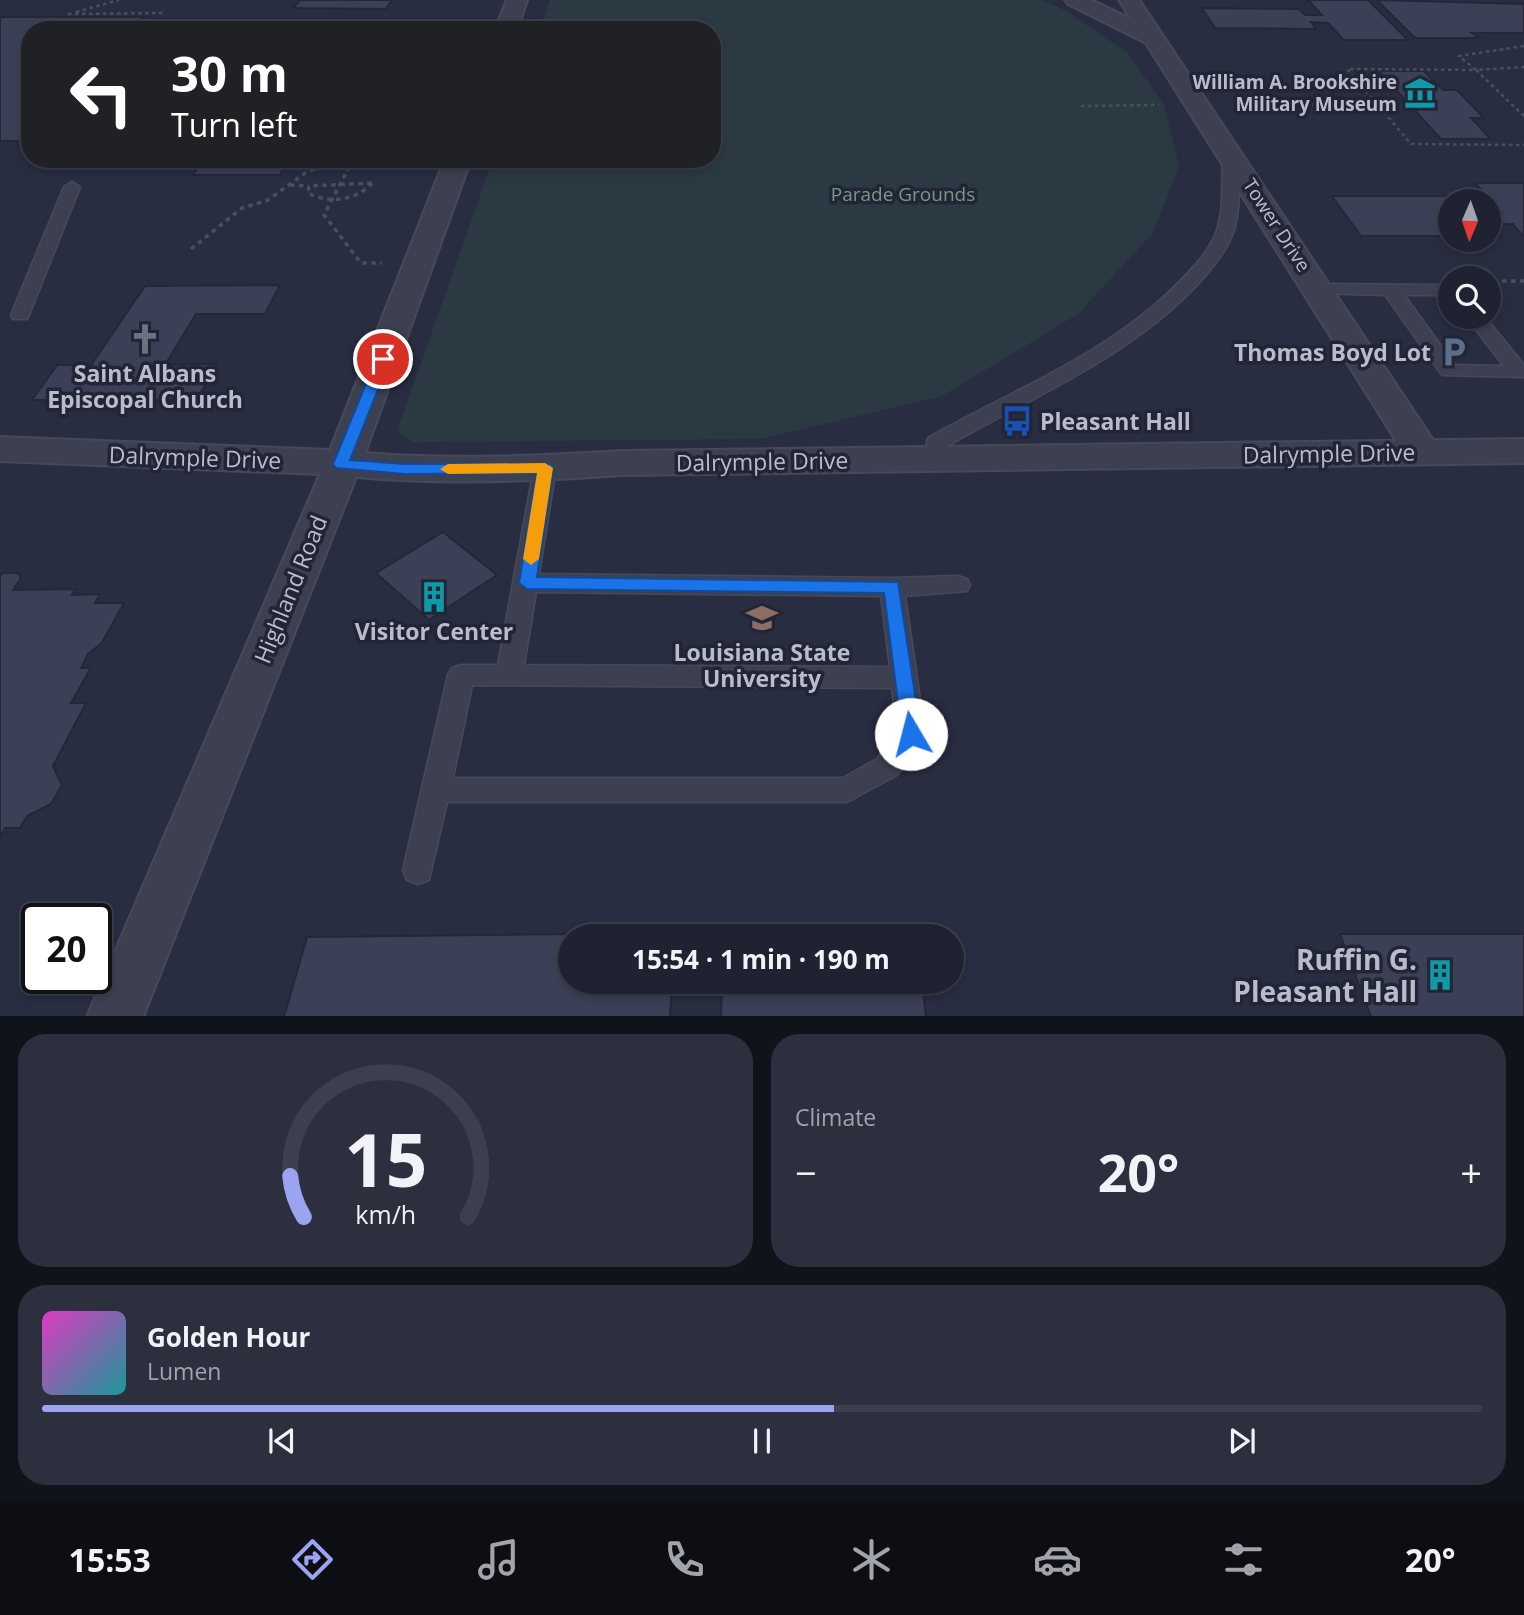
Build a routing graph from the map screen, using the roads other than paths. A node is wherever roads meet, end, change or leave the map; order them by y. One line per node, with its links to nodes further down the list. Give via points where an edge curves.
1 (517, 0): 4 (street)
2 (1075, 0): 5 (street)
3 (1129, 0): 5 (street, Tower Drive)
4 (509, 21)
5 (1159, 42): 6 (street, Tower Drive)
6 (1231, 153): 9 (street, Tower Drive); 17 (lane, via 1226,228 1209,260 1163,311 1096,359 936,443)
7 (455, 168): 18 (street, Highland Road)
8 (72, 187): 12 (lane)
9 (1319, 289): 10 (lane); 16 (street, Tower Drive)
10 (1391, 290): 11 (lane); 13 (lane, via 1449,371 1519,372)
11 (1438, 290)
12 (20, 315)
13 (1485, 329)
14 (0, 449): 18 (street, Dalrymple Drive)
15 (1524, 451): 16 (street, Dalrymple Drive)
16 (1422, 452): 17 (street, Dalrymple Drive)
17 (935, 458): 19 (street, Dalrymple Drive)
18 (341, 464): 19 (street, Dalrymple Drive, via 405,469); 27 (street, Highland Road)
19 (545, 468): 20 (lane)
20 (527, 583): 22 (lane); 23 (lane)
21 (958, 585): 22 (lane)
22 (892, 587): 24 (lane)
23 (509, 676): 24 (lane); 25 (lane, via 461,675)
24 (904, 678): 25 (lane, via 911,734 887,767 847,790)
25 (436, 790): 26 (lane)
26 (418, 870)
27 (116, 1016)

